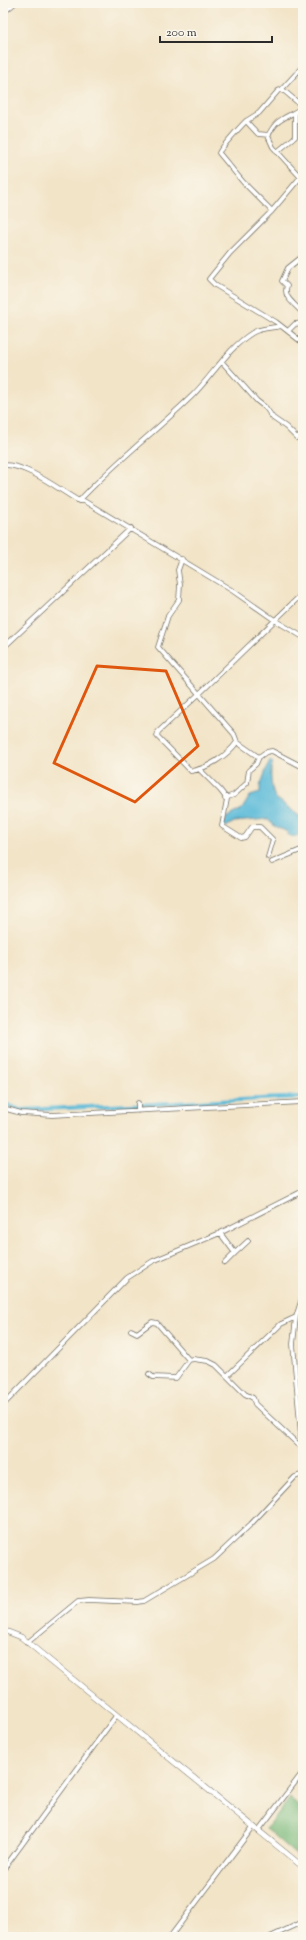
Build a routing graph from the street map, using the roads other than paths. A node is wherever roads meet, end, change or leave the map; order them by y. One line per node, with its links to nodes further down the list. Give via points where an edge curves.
1 (15, 3): 2 (street)
2 (3, 13)
3 (303, 66): 4 (street, via 283,87)
4 (283, 91): 5 (street); 7 (street, via 280,90 259,113)
5 (303, 107): 6 (street)
6 (295, 112): 8 (street, via 273,126); 9 (street, via 295,137)
7 (246, 121): 8 (street, via 258,134); 11 (street, via 220,148 219,153)
8 (269, 135): 9 (street, via 269,141)
9 (277, 152): 10 (street)
10 (302, 177): 11 (street)
11 (272, 211): 15 (street, via 241,241 209,280)
12 (303, 256): 13 (street, via 288,268 282,280 287,286 286,297)
13 (303, 314)
14 (303, 323): 16 (street, via 295,324)
15 (279, 324): 16 (street); 18 (street, via 252,333)
16 (288, 331): 17 (street)
17 (302, 341)
18 (222, 362): 19 (street, via 274,419 297,438); 21 (street, via 192,395 94,484)
19 (303, 434)
20 (3, 465): 21 (street, via 25,470)
21 (79, 501): 22 (street, via 84,501)
22 (131, 528): 23 (street); 27 (street)
23 (182, 559): 25 (street); 28 (street, via 178,570 179,600 168,616 158,647)
24 (303, 593): 25 (street)
25 (276, 621): 26 (street); 28 (street)
26 (303, 637)
27 (3, 648)
28 (199, 694): 29 (street, via 234,734); 32 (street, via 158,732 157,736 190,770)
29 (237, 742): 30 (street); 32 (street, via 225,756)
30 (259, 756): 31 (street, via 272,751); 33 (street, via 256,764 248,770 247,783)
31 (303, 767)
32 (199, 769): 33 (street)
33 (225, 798): 35 (street, via 222,826 241,838 252,827 260,827 273,840)
34 (303, 849): 36 (street)
35 (268, 857)
36 (272, 862)
37 (303, 1102): 38 (street, via 138,1107 34,1115)
38 (3, 1108)
39 (303, 1191): 40 (street)
40 (220, 1233): 42 (street); 50 (street, via 153,1261 127,1278)
41 (248, 1241): 42 (street)
42 (235, 1253): 43 (street)
43 (225, 1263)
44 (303, 1295): 45 (street)
45 (296, 1317): 49 (street, via 281,1324); 51 (street, via 293,1352)
46 (131, 1330): 47 (street, via 137,1333 152,1322 156,1323)
47 (189, 1360): 48 (street, via 176,1378); 49 (street, via 211,1362)
48 (149, 1374)
49 (227, 1376): 51 (street, via 245,1394 253,1398 255,1404)
50 (4, 1402)
51 (303, 1450)
52 (303, 1474): 54 (street, via 295,1477 225,1550 204,1566 158,1594 138,1602 78,1601)
53 (3, 1630): 54 (main road, via 21,1637)
54 (27, 1643): 55 (main road)
55 (116, 1716): 57 (main road); 60 (street)
56 (303, 1772): 58 (street)
57 (253, 1827): 58 (main road); 62 (street)
58 (258, 1831): 59 (main road)
59 (303, 1868)
60 (3, 1870)
61 (303, 1922): 63 (street)
62 (170, 1937)
63 (270, 1937)

